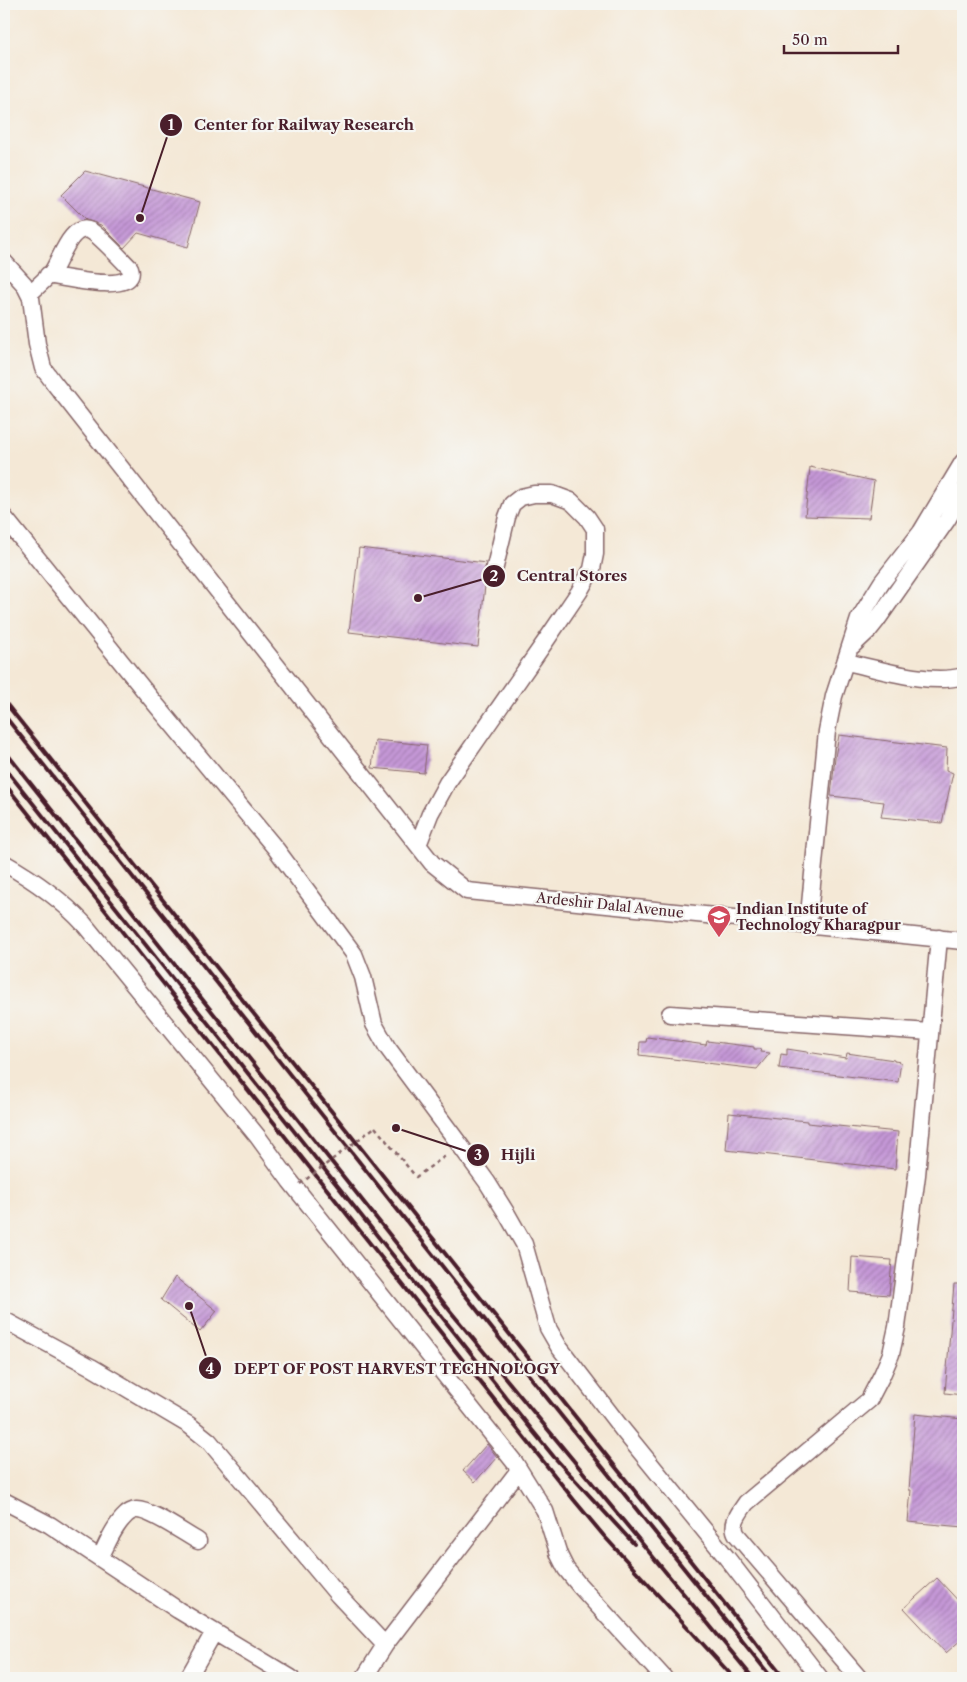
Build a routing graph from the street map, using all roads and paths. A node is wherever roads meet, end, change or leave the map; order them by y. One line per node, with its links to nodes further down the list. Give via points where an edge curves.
1 (4, 262): 3 (street)
2 (48, 275): 2 (street, via 69,240 85,230 112,250 131,272 126,281 114,284); 3 (street)
3 (29, 294): 10 (street, via 37,344 44,368 54,383)
4 (963, 462): 8 (street, via 929,520 882,582 859,619)
5 (963, 492): 8 (street, via 947,520 869,630)
6 (4, 517): 17 (street, via 276,849 354,954 364,976 374,1024 387,1047)
7 (494, 571): 10 (street, via 507,517 512,504 521,497 552,494 571,501 595,529 596,554 592,570 447,783)
8 (848, 654): 9 (street, via 932,680); 12 (street, via 827,731)
9 (963, 676)
10 (418, 845): 12 (street, Ardeshir Dalal Avenue, via 432,863 466,891)
11 (4, 863): 20 (street, via 67,906 84,924 258,1137)
12 (808, 925): 13 (street, Ardeshir Dalal Avenue)
13 (939, 938): 14 (street, Ardeshir Dalal Avenue); 16 (street)
14 (963, 941)
15 (670, 1014): 16 (street)
16 (930, 1032): 31 (street, via 917,1175 891,1354 869,1400 746,1503 734,1524 737,1535)
17 (460, 1145): 18 (path, bridge, via 416,1177 375,1127); 30 (street, via 487,1182 524,1244 548,1328 559,1347)
18 (300, 1184)
19 (4, 1320): 25 (street, via 91,1367 209,1440 338,1595)
20 (519, 1470): 25 (street); 29 (street, via 545,1511 566,1569)
21 (4, 1501): 23 (street)
22 (198, 1542): 23 (street, via 162,1520 135,1510 126,1514 119,1523)
23 (100, 1558): 24 (street)
24 (214, 1632): 26 (street); 27 (street)
25 (385, 1645): 28 (street)
26 (188, 1678)
27 (291, 1678)
28 (364, 1678)
29 (664, 1678)
30 (820, 1678)
31 (858, 1678)

